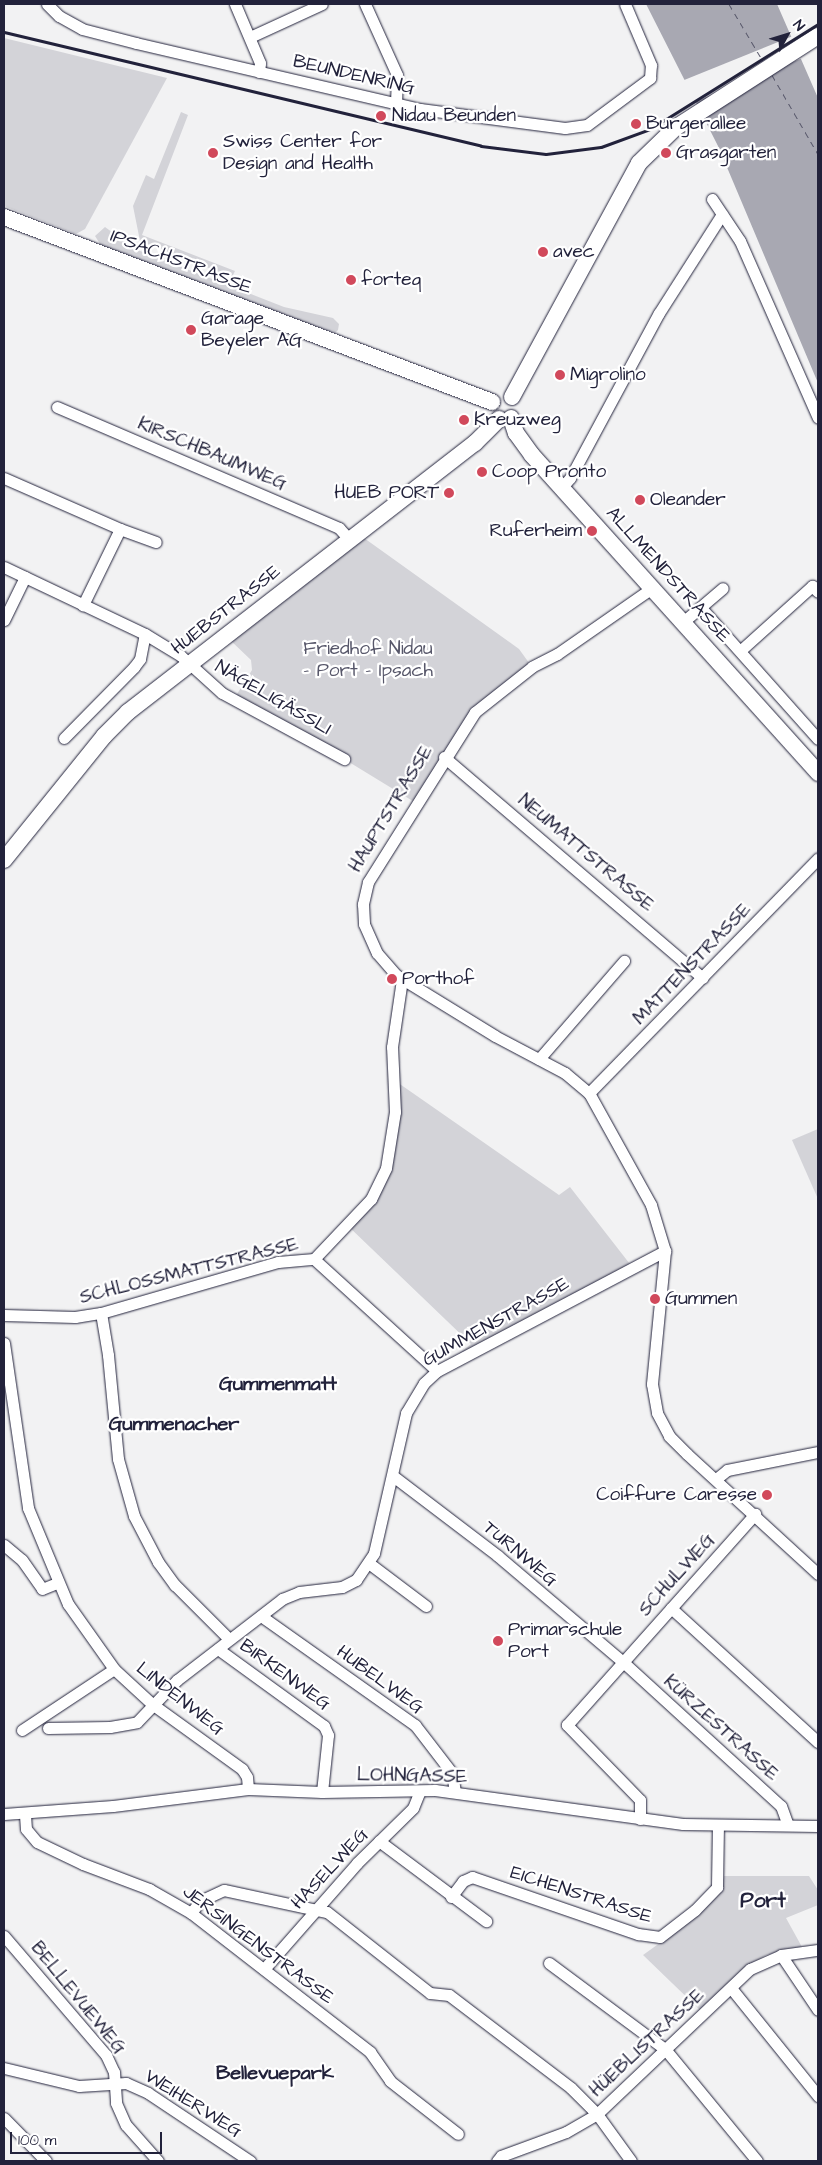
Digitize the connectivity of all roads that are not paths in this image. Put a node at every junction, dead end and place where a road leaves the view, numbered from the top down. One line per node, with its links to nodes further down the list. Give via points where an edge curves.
1 (47, 4): 8 (street, BEUNDENRING, via 59,16 82,29)
2 (235, 4): 6 (street)
3 (322, 4): 6 (street)
4 (365, 4): 9 (street, via 397,75)
5 (625, 4): 9 (street, BEUNDENRING, via 652,65 650,78 596,120 581,127 555,128)
6 (250, 37): 8 (street)
7 (816, 37): 13 (main road, via 682,123 649,153 628,179)
8 (259, 72): 9 (street, BEUNDENRING)
9 (396, 104)
10 (712, 199): 11 (street)
11 (722, 214): 16 (street, via 754,272); 19 (street, via 659,313 570,478)
12 (4, 217): 14 (main road, IPSACHSTRASSE)
13 (512, 397): 14 (main road, via 500,395); 17 (main road, ALLMENDSTRASSE, via 517,406)
14 (492, 402): 17 (main road, via 493,414)
15 (57, 407): 21 (street, KIRSCHBAUMWEG, via 339,528)
16 (818, 418)
17 (505, 419): 19 (main road, ALLMENDSTRASSE); 21 (main road, HUEBSTRASSE)
18 (4, 478): 20 (street)
19 (561, 488): 25 (main road, ALLMENDSTRASSE)
20 (120, 530): 22 (street); 28 (street)
21 (349, 539): 34 (main road, HUEBSTRASSE)
22 (156, 542)
23 (4, 567): 24 (street, NÄGELIGÄSSLI)
24 (25, 577): 28 (street, NÄGELIGÄSSLI); 30 (street)
25 (652, 588): 31 (main road, ALLMENDSTRASSE); 37 (street, HAUPTSTRASSE, via 490,697 471,716)
26 (723, 588): 29 (street)
27 (818, 592): 33 (street, via 812,586)
28 (83, 605): 32 (street, NÄGELIGÄSSLI)
29 (702, 609): 31 (street); 33 (street)
30 (4, 620)
31 (683, 622): 39 (main road, ALLMENDSTRASSE)
32 (145, 634): 34 (street, NÄGELIGÄSSLI); 35 (street, via 140,659 134,667)
33 (741, 650): 36 (street)
34 (189, 662): 38 (street, NÄGELIGÄSSLI, via 222,693); 41 (main road, HUEBSTRASSE, via 104,736)
35 (64, 738)
36 (818, 739)
37 (444, 757): 43 (street, NEUMATTSTRASSE); 44 (street, HAUPTSTRASSE, via 376,868 362,904 370,942 385,965)
38 (344, 759)
39 (818, 773)
40 (818, 858): 43 (street, MATTENSTRASSE)
41 (4, 860)
42 (624, 961): 45 (street)
43 (704, 978): 46 (street, MATTENSTRASSE)
44 (402, 979): 45 (street, HAUPTSTRASSE); 48 (street, SCHLOSSMATTSTRASSE, via 392,1047 395,1112 386,1168 371,1199)
45 (540, 1060): 46 (street, HAUPTSTRASSE, via 566,1074)
46 (589, 1093): 47 (street, HAUPTSTRASSE, via 651,1205)
47 (665, 1251): 52 (street, GUMMENSTRASSE); 55 (street, HAUPTSTRASSE, via 652,1384 657,1413 669,1436)
48 (314, 1259): 49 (street, SCHLOSSMATTSTRASSE, via 278,1262); 52 (street)
49 (100, 1313): 50 (street, SCHLOSSMATTSTRASSE, via 75,1317); 64 (street, via 108,1355 118,1458 134,1516 153,1554 175,1586)
50 (4, 1315)
51 (4, 1343): 60 (street, LINDENWEG, via 28,1508)
52 (437, 1371): 54 (street, GUMMENSTRASSE, via 416,1393 406,1413)
53 (818, 1452): 55 (street, via 727,1470)
54 (393, 1476): 58 (street, GUMMENSTRASSE); 66 (street, TURNWEG, via 495,1554)
55 (716, 1479): 56 (street, HAUPTSTRASSE)
56 (755, 1514): 59 (street, HAUPTSTRASSE); 62 (street, SCHULWEG)
57 (4, 1545): 60 (street, via 22,1560 42,1588)
58 (370, 1564): 61 (street); 63 (street, via 350,1584 288,1596)
59 (818, 1574)
60 (57, 1583): 67 (street, LINDENWEG, via 87,1635)
61 (426, 1606)
62 (671, 1608): 66 (street, SCHULWEG); 71 (street)
63 (261, 1616): 64 (street); 75 (street, HUBELWEG, via 415,1725 452,1773)
64 (229, 1639): 65 (street)
65 (218, 1648): 68 (street); 74 (street, BIRKENWEG, via 324,1726 328,1735)
66 (622, 1661): 78 (street, SCHULWEG, via 568,1725 640,1800); 80 (street, KÜRZESTRASSE, via 780,1806)
67 (114, 1669): 68 (street, LINDENWEG); 70 (street)
68 (152, 1704): 69 (street, via 137,1722 110,1727); 72 (street, LINDENWEG, via 242,1769)
69 (48, 1728)
70 (22, 1730)
71 (818, 1742)
72 (248, 1789): 74 (street, LOHNGASSE); 77 (street, LOHNGASSE)
73 (420, 1791): 74 (street, LOHNGASSE); 75 (street, LOHNGASSE); 82 (street, HASELWEG, via 413,1808)
74 (322, 1792)
75 (455, 1792): 78 (street, LOHNGASSE)
76 (4, 1814): 77 (street, LOHNGASSE)
77 (25, 1815): 85 (street, JERSINGENSTRASSE, via 26,1829 37,1842 149,1889)
78 (640, 1819): 79 (street, LOHNGASSE)
79 (718, 1824): 80 (street, LOHNGASSE); 83 (street, EICHENSTRASSE, via 717,1887 695,1910 660,1937 638,1934 472,1878 463,1880)
80 (788, 1825): 81 (street, LOHNGASSE)
81 (818, 1826)
82 (379, 1841): 83 (street); 84 (street, HASELWEG)
83 (451, 1897): 86 (street)
84 (315, 1910): 85 (street, via 224,1890 200,1900); 92 (street, HASELWEG); 99 (street, via 327,1912 430,1993 449,1995 571,2088)
85 (191, 1913): 92 (street, JERSINGENSTRASSE)
86 (486, 1922)
87 (4, 1936): 88 (street, BELLEVUEWEG)
88 (8, 1948): 97 (street, BELLEVUEWEG, via 106,2055)
89 (818, 1950): 90 (street, HÜEBLISTRASSE)
90 (781, 1955): 93 (street, HÜEBLISTRASSE, via 750,1969); 94 (street)
91 (550, 1962): 95 (street)
92 (264, 1970): 101 (street, JERSINGENSTRASSE, via 370,2052 390,2081)
93 (731, 1988): 95 (street, HÜEBLISTRASSE); 98 (street)
94 (818, 2010)
95 (665, 2049): 99 (street, HÜEBLISTRASSE); 107 (street)
96 (4, 2068): 97 (street, BELLEVUEWEG, via 79,2086)
97 (115, 2081): 103 (street, via 116,2103 126,2125); 104 (street, WEIHERWEG, via 148,2093)
98 (818, 2096)
99 (597, 2114): 105 (street, HÜEBLISTRASSE, via 566,2132 501,2156); 106 (street)
100 (4, 2118): 102 (street)
101 (458, 2134)
102 (46, 2161)
103 (158, 2161)
104 (250, 2161)
105 (497, 2161)
106 (631, 2161)
107 (757, 2161)

